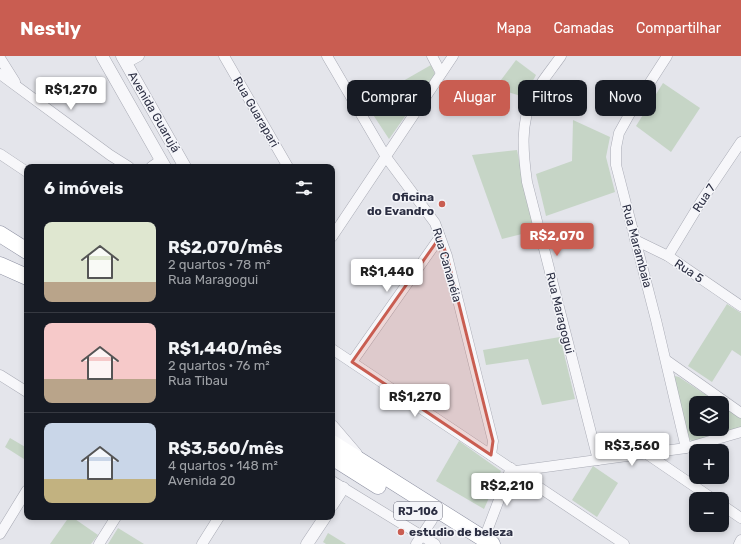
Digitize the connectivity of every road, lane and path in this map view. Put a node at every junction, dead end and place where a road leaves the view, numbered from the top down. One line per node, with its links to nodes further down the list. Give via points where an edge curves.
1 (102, 56): 15 (street, Avenida Guarujá)
2 (138, 56): 10 (street)
3 (224, 56): 22 (street, Rua Guarapari)
4 (327, 56): 18 (street, Rua Cananéia)
5 (432, 56): 11 (street)
6 (453, 56): 11 (street)
7 (561, 56): 50 (street, Rua Maragogui, via 533,96 525,124 523,153 527,182)
8 (668, 56): 28 (street, Rua Marambaia, via 629,115 616,148 616,165)
9 (0, 58): 13 (street)
10 (124, 60): 14 (street, Avenida Guarujá)
11 (441, 73): 18 (street)
12 (0, 74): 13 (street)
13 (17, 86): 19 (street)
14 (166, 134): 15 (street); 21 (street, Avenida Guarujá)
15 (150, 142): 20 (street, Avenida Guarujá)
16 (741, 142): 31 (street, Rua 7)
17 (0, 154): 23 (street)
18 (386, 157): 24 (street); 26 (street, Rua Cananéia, via 435,223)
19 (124, 164)
20 (159, 164)
21 (183, 164)
22 (286, 164)
23 (24, 170)
24 (335, 233)
25 (0, 234): 29 (highway)
26 (440, 237): 39 (street); 48 (street, Rua Cananéia, via 493,441)
27 (0, 240): 30 (highway)
28 (635, 240): 31 (street, Rua 5); 38 (street, Rua Marambaia)
29 (24, 249)
30 (24, 250)
31 (668, 256): 36 (street, Rua 5)
32 (0, 265): 34 (highway)
33 (0, 273): 35 (highway)
34 (24, 277)
35 (24, 284)
36 (740, 304)
37 (335, 351): 39 (street)
38 (666, 360): 42 (street); 46 (street, Rua Marambaia)
39 (352, 362): 48 (street)
40 (0, 375): 41 (street)
41 (24, 390)
42 (741, 413)
43 (335, 429): 51 (street)
44 (741, 432): 46 (street)
45 (335, 445): 51 (highway, RJ-106)
46 (686, 448): 47 (street)
47 (647, 454): 50 (street); 55 (street)
48 (491, 455): 52 (street)
49 (335, 459): 63 (highway, RJ-106)
50 (598, 460): 52 (street)
51 (366, 465): 67 (highway, RJ-106)
52 (513, 470): 67 (street); 72 (street)
53 (335, 483): 54 (street)
54 (343, 488): 57 (street); 65 (street)
55 (703, 492)
56 (24, 495): 64 (street)
57 (335, 500)
58 (729, 510): 59 (street)
59 (741, 518)
60 (114, 520): 68 (street)
61 (217, 520): 69 (street)
62 (323, 520): 70 (street)
63 (432, 520): 65 (street); 67 (highway, RJ-106)
64 (0, 534)
65 (418, 540): 71 (street)
66 (741, 540): 73 (street)
67 (482, 542)
68 (99, 544)
69 (202, 544)
70 (308, 544)
71 (435, 544)
72 (624, 544)
73 (739, 544)

